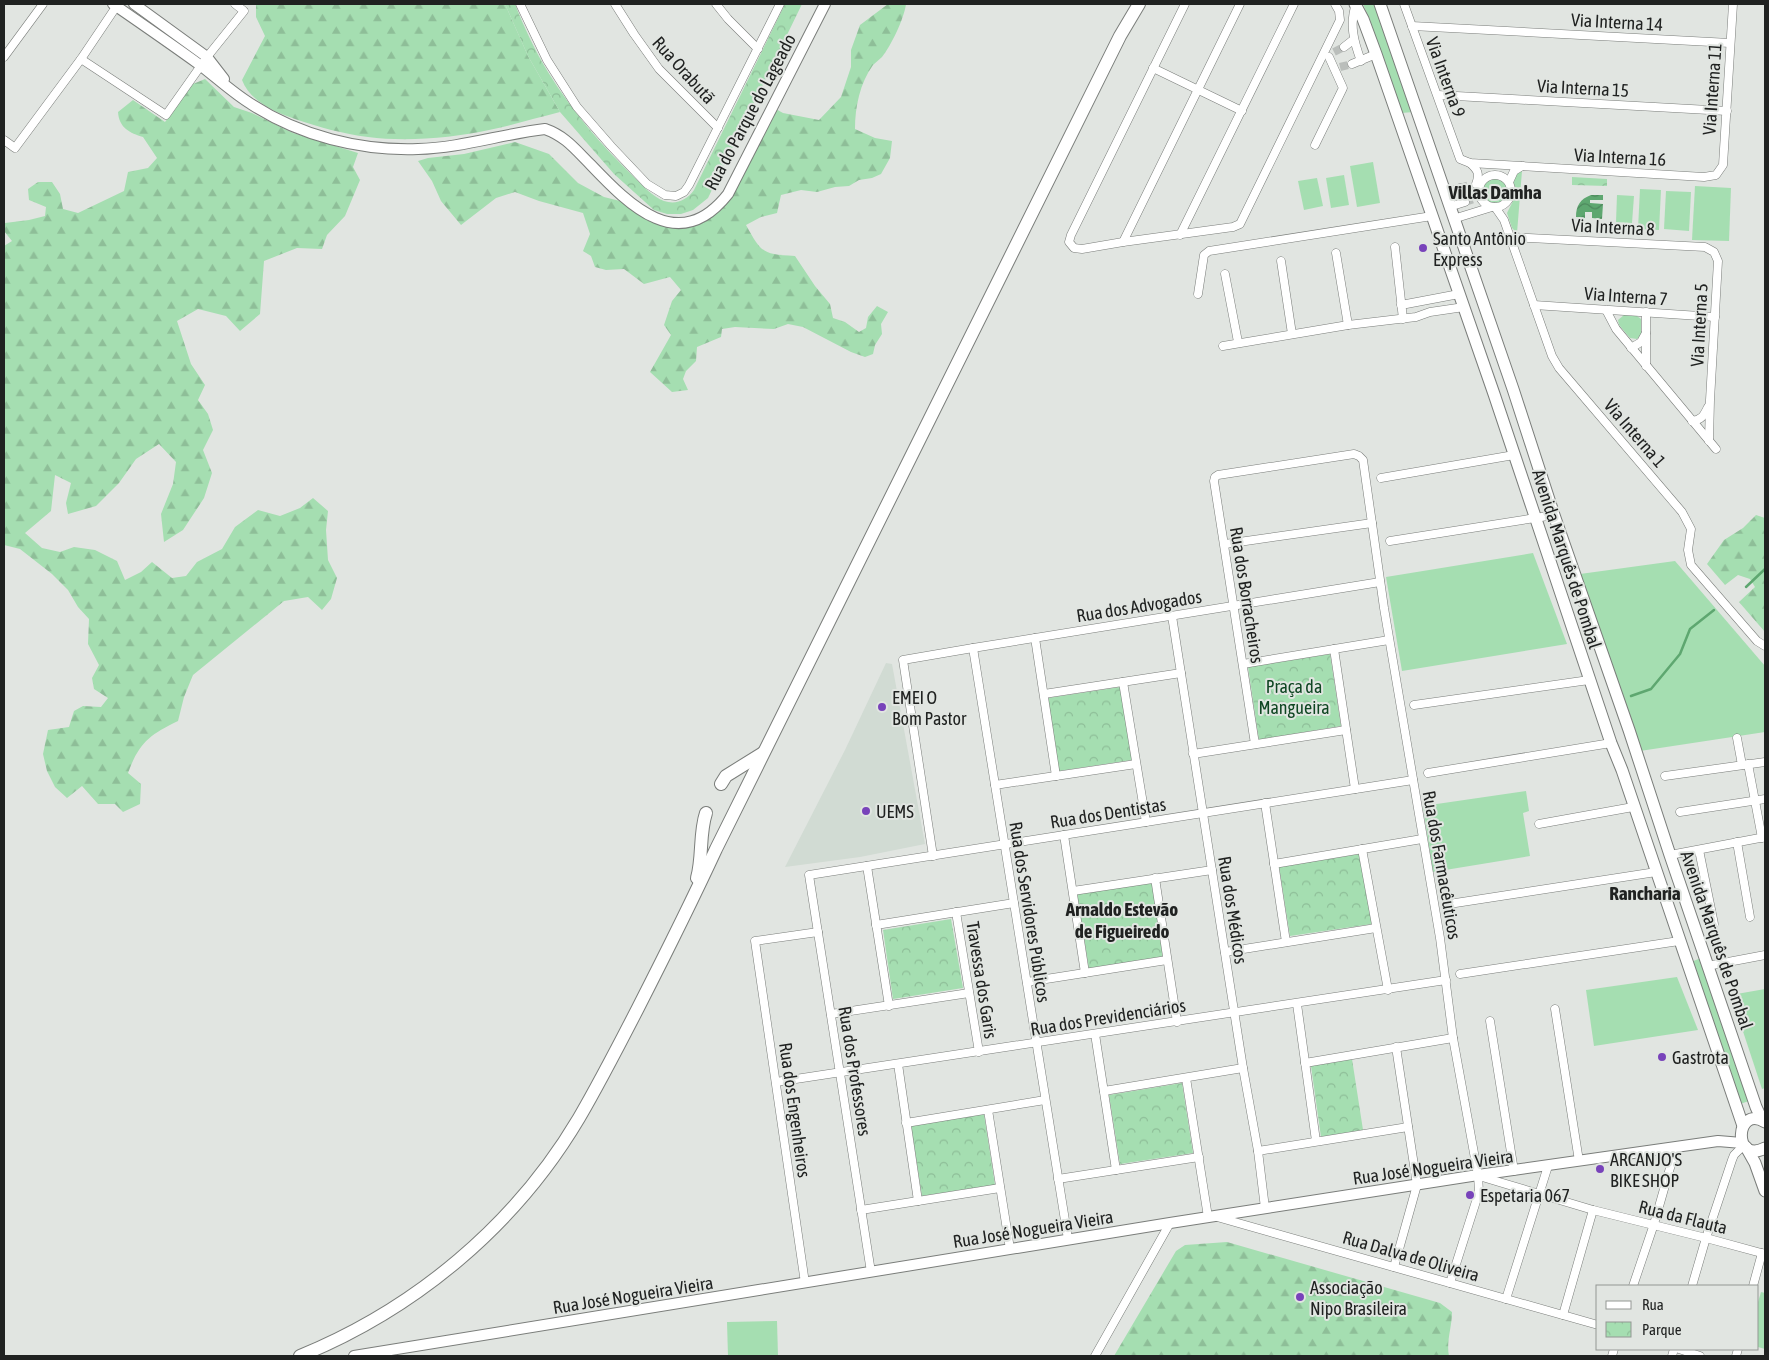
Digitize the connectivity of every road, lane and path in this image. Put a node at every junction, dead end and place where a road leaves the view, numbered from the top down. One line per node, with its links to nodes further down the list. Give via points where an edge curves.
1 (43, 4): 29 (street)
2 (115, 4): 30 (street); 34 (street)
3 (134, 4): 28 (street)
4 (235, 4): 28 (street, via 244,11)
5 (520, 4): 44 (street, via 547,60 577,107 647,184 665,195 676,196 684,192)
6 (615, 4): 44 (street, Rua Orabutã, via 659,69)
7 (716, 4): 25 (street)
8 (780, 4): 25 (street)
9 (825, 4): 38 (street, Rua do Parque do Lageado, via 728,194 718,207 701,219 683,224 663,222 648,215 618,191 571,143 558,133 545,129 440,148 365,147 305,131 266,113)
10 (1132, 4): 21 (highway)
11 (1139, 4): 21 (highway)
12 (1185, 4): 36 (street)
13 (1240, 4): 37 (street)
14 (1294, 4): 40 (street)
15 (1335, 4): 31 (street, via 1340,20)
16 (1356, 4): 22 (street); 27 (main road, Avenida Marquês de Pombal)
17 (1380, 4): 43 (main road, Avenida Marquês de Pombal)
18 (1404, 4): 20 (street, Via Interna 9)
19 (1733, 4): 23 (street, Via Interna 11)
20 (1412, 26): 23 (street, Via Interna 14); 39 (street, Via Interna 9)
21 (1120, 36): 123 (highway)
22 (1353, 40): 24 (street); 32 (street)
23 (1730, 43): 41 (street, Via Interna 11)
24 (1344, 47)
25 (758, 49): 44 (street)
26 (1332, 54): 31 (street); 35 (street); 46 (street, via 1343,88)
27 (1376, 54): 32 (street); 42 (main road, Avenida Marquês de Pombal)
28 (207, 57): 34 (street); 38 (street)
29 (4, 58)
30 (81, 59): 34 (street, via 166,115); 45 (street, via 15,148)
31 (1320, 61): 65 (street, via 1240,224)
32 (1361, 61): 33 (street)
33 (1352, 64)
34 (201, 66): 38 (street)
35 (1340, 67)
36 (1154, 68): 37 (street); 67 (street, via 1069,242 1074,248 1082,249)
37 (1198, 89): 40 (street); 67 (street)
38 (232, 90)
39 (1438, 95): 41 (street, Via Interna 15); 47 (street, Via Interna 9)
40 (1242, 111): 65 (street)
41 (1727, 111): 52 (street, Via Interna 11, via 1722,165)
42 (1398, 117): 43 (main road, via 1410,115); 62 (main road, Avenida Marquês de Pombal)
43 (1420, 119): 57 (main road, Avenida Marquês de Pombal)
44 (718, 128)
45 (4, 140)
46 (1315, 145)
47 (1460, 160): 48 (street, Via Interna 16)
48 (1470, 163): 49 (street, Via Interna 16); 55 (street, via 1477,169)
49 (1487, 163): 50 (street, Via Interna 16); 53 (street)
50 (1505, 165): 51 (street, Via Interna 16); 54 (street)
51 (1522, 166): 52 (street, Via Interna 16, via 1704,177); 54 (street)
52 (1716, 175)
53 (1489, 176): 54 (street); 55 (street)
54 (1507, 180): 59 (street, via 1511,194)
55 (1476, 184): 61 (street, via 1479,190 1477,198)
56 (1460, 188): 57 (street)
57 (1444, 193): 60 (main road, Avenida Marquês de Pombal)
58 (1465, 202): 60 (street)
59 (1507, 202): 61 (street); 64 (street)
60 (1449, 207): 63 (main road, Avenida Marquês de Pombal)
61 (1494, 207): 63 (street); 64 (street)
62 (1432, 216): 73 (street, via 1209,251 1204,255); 74 (main road, Avenida Marquês de Pombal)
63 (1453, 219): 83 (main road, Avenida Marquês de Pombal)
64 (1504, 220): 66 (street, Via Interna 1)
65 (1180, 235): 67 (street)
66 (1510, 237): 69 (street, Via Interna 8, via 1705,248); 76 (street, Via Interna 1)
67 (1123, 242)
68 (1395, 246): 75 (street)
69 (1714, 252): 80 (street, Via Interna 5, via 1718,261)
70 (1336, 253): 82 (street)
71 (1281, 261): 86 (street)
72 (1225, 274): 87 (street)
73 (1198, 294)
74 (1459, 294): 75 (street); 77 (main road, Avenida Marquês de Pombal)
75 (1401, 305): 81 (street)
76 (1534, 306): 78 (street, Via Interna 7); 110 (street, Via Interna 1, via 1559,368 1688,520 1691,565 1757,641)
77 (1464, 307): 81 (street); 84 (main road, Avenida Marquês de Pombal)
78 (1606, 310): 79 (street, Via Interna 7); 89 (street)
79 (1646, 312): 80 (street, Via Interna 7); 85 (street)
80 (1715, 317): 93 (street, Via Interna 5)
81 (1403, 319): 82 (street)
82 (1348, 324): 86 (street)
83 (1491, 327): 84 (main road); 91 (main road, Avenida Marquês de Pombal)
84 (1472, 331): 92 (main road, Avenida Marquês de Pombal)
85 (1646, 331): 89 (street, via 1641,342); 90 (street)
86 (1292, 334): 87 (street)
87 (1238, 342): 88 (street)
88 (1223, 346)
89 (1631, 348): 90 (street)
90 (1646, 366): 94 (street)
91 (1513, 388): 92 (main road); 100 (main road, Avenida Marquês de Pombal)
92 (1494, 394): 98 (main road, Avenida Marquês de Pombal)
93 (1710, 400): 94 (street, Via Interna 5, via 1704,415 1699,420); 95 (street, Via Interna 5)
94 (1692, 420): 95 (street)
95 (1709, 441): 96 (street)
96 (1716, 449)
97 (1354, 454): 102 (street, Rua dos Farmacêuticos, via 1363,460); 104 (street, Rua dos Borracheiros, via 1215,476)
98 (1514, 455): 99 (street); 101 (main road, Avenida Marquês de Pombal)
99 (1381, 478)
100 (1554, 515): 101 (street); 128 (main road, Avenida Marquês de Pombal)
101 (1536, 518): 103 (street); 115 (main road, Avenida Marquês de Pombal)
102 (1372, 522): 104 (street); 105 (street, Rua dos Farmacêuticos)
103 (1390, 542)
104 (1225, 544): 106 (street, Rua dos Borracheiros)
105 (1380, 582): 106 (street, Rua dos Advogados); 109 (street, Rua dos Farmacêuticos)
106 (1234, 606): 107 (street, Rua dos Advogados); 113 (street, Rua dos Borracheiros)
107 (1172, 616): 108 (street, Rua dos Advogados); 114 (street, Rua dos Médicos)
108 (1035, 638): 111 (street, Rua dos Advogados); 117 (street)
109 (1389, 640): 112 (street); 133 (street, Rua dos Farmacêuticos)
110 (1765, 646)
111 (973, 648): 135 (street, Rua dos Servidores Públicos); 154 (street, Rua dos Advogados, via 903,660)
112 (1334, 649): 113 (street); 119 (street)
113 (1243, 664): 122 (street, Rua dos Borracheiros)
114 (1181, 673): 116 (street); 124 (street, Rua dos Médicos)
115 (1589, 680): 118 (street); 121 (main road, Avenida Marquês de Pombal)
116 (1123, 682): 117 (street); 126 (street)
117 (1044, 694): 131 (street)
118 (1414, 705)
119 (1346, 730): 122 (street); 136 (street)
120 (1737, 738): 127 (street)
121 (1611, 743): 129 (main road, Avenida Marquês de Pombal); 130 (street)
122 (1255, 744): 124 (street)
123 (763, 753): 134 (highway, via 726,776); 164 (highway)
124 (1194, 754): 143 (street, Rua dos Médicos)
125 (1765, 762): 127 (street)
126 (1136, 764): 131 (street); 144 (street)
127 (1745, 765): 132 (street); 138 (street)
128 (1641, 768): 129 (main road); 153 (main road, Avenida Marquês de Pombal)
129 (1622, 770): 140 (main road, Avenida Marquês de Pombal)
130 (1428, 773)
131 (1056, 776): 135 (street)
132 (1665, 776)
133 (1412, 780): 136 (street, Rua dos Dentistas); 148 (street, Rua dos Farmacêuticos)
134 (721, 784)
135 (995, 785): 150 (street, Rua dos Servidores Públicos)
136 (1355, 789): 139 (street, Rua dos Dentistas)
137 (1765, 799): 138 (street)
138 (1754, 801): 141 (street); 147 (street)
139 (1265, 803): 143 (street, Rua dos Dentistas); 155 (street)
140 (1633, 808): 145 (street); 158 (main road, Avenida Marquês de Pombal)
141 (1680, 812)
142 (706, 813): 164 (highway, via 700,867)
143 (1203, 813): 144 (street, Rua dos Dentistas); 157 (street, Rua dos Médicos)
144 (1146, 822): 146 (street, Rua dos Dentistas)
145 (1539, 824)
146 (1064, 835): 150 (street, Rua dos Dentistas); 161 (street)
147 (1763, 838): 149 (street)
148 (1422, 839): 151 (street); 181 (street, Rua dos Farmacêuticos)
149 (1737, 842): 152 (street); 166 (street)
150 (1004, 844): 154 (street, Rua dos Dentistas); 162 (street, Rua dos Servidores Públicos)
151 (1362, 849): 155 (street); 169 (street)
152 (1699, 850): 153 (street); 167 (street)
153 (1670, 855): 174 (main road, Avenida Marquês de Pombal)
154 (933, 856): 156 (street, Rua dos Dentistas)
155 (1274, 864): 172 (street)
156 (867, 866): 159 (street, Rua dos Dentistas); 168 (street)
157 (1212, 870): 160 (street); 173 (street, Rua dos Médicos)
158 (1656, 872): 163 (street); 171 (main road, Avenida Marquês de Pombal)
159 (809, 876): 170 (street, Rua dos Professores)
160 (1155, 878): 161 (street); 177 (street)
161 (1073, 891): 179 (street)
162 (1014, 903): 165 (street); 182 (street, Rua dos Servidores Públicos)
163 (1449, 904)
164 (690, 905): 247 (highway, via 600,1082 540,1175 511,1210 428,1285 344,1336)
165 (956, 912): 168 (street); 184 (street, Travessa dos Garis)
166 (1750, 917)
167 (1714, 924)
168 (876, 925): 186 (street)
169 (1376, 928): 172 (street); 183 (street)
170 (818, 932): 189 (street, Rua dos Professores); 202 (street, Rua dos Engenheiros, via 755,942)
171 (1679, 940): 176 (main road, Avenida Marquês de Pombal); 180 (street)
172 (1286, 942): 173 (street)
173 (1225, 952): 188 (street, Rua dos Médicos)
174 (1702, 952): 176 (main road); 178 (main road, Avenida Marquês de Pombal)
175 (1765, 955): 178 (street)
176 (1686, 957): 209 (main road, Avenida Marquês de Pombal)
177 (1167, 960): 179 (street); 191 (street)
178 (1707, 966): 206 (main road, Avenida Marquês de Pombal)
179 (1085, 973): 182 (street)
180 (1460, 974)
181 (1446, 980): 183 (street, Rua dos Previdenciários); 193 (street, Rua dos Farmacêuticos)
182 (1027, 982): 194 (street, Rua dos Servidores Públicos)
183 (1388, 990): 185 (street, Rua dos Previdenciários)
184 (969, 993): 186 (street); 196 (street, Travessa dos Garis)
185 (1297, 1004): 188 (street, Rua dos Previdenciários); 197 (street)
186 (888, 1006): 189 (street)
187 (1554, 1009): 215 (street)
188 (1234, 1013): 191 (street, Rua dos Previdenciários); 199 (street, Rua dos Médicos)
189 (831, 1014): 200 (street, Rua dos Professores)
190 (1490, 1021): 218 (street)
191 (1177, 1022): 192 (street, Rua dos Previdenciários)
192 (1095, 1034): 194 (street, Rua dos Previdenciários); 203 (street)
193 (1454, 1038): 195 (street); 219 (street, Rua dos Farmacêuticos)
194 (1036, 1043): 196 (street, Rua dos Previdenciários); 204 (street, Rua dos Servidores Públicos)
195 (1396, 1047): 197 (street); 208 (street)
196 (979, 1052): 198 (street, Rua dos Previdenciários)
197 (1305, 1062): 210 (street)
198 (898, 1064): 200 (street, Rua dos Previdenciários); 207 (street)
199 (1243, 1068): 201 (street); 213 (street, Rua dos Médicos)
200 (840, 1072): 202 (street, Rua dos Previdenciários); 227 (street, Rua dos Professores)
201 (1186, 1078): 203 (street); 214 (street)
202 (776, 1082): 238 (street, Rua dos Engenheiros)
203 (1104, 1091): 217 (street)
204 (1045, 1100): 205 (street); 220 (street, Rua dos Servidores Públicos)
205 (988, 1110): 207 (street); 222 (street)
206 (1764, 1121): 209 (main road, via 1748,1121)
207 (906, 1123): 225 (street)
208 (1408, 1127): 210 (street); 221 (street)
209 (1743, 1139): 211 (street, Rua José Nogueira Vieira); 212 (main road, via 1752,1151); 223 (main road, Avenida Marquês de Pombal); 232 (street, via 1732,1160)
210 (1316, 1141): 213 (street)
211 (1676, 1147): 215 (street, Rua José Nogueira Vieira); 231 (street)
212 (1765, 1148)
213 (1258, 1151): 226 (street, Rua dos Médicos)
214 (1199, 1157): 217 (street); 229 (street)
215 (1579, 1161): 216 (street, Rua José Nogueira Vieira)
216 (1548, 1166): 218 (street, Rua José Nogueira Vieira); 224 (street)
217 (1116, 1170): 220 (street)
218 (1514, 1171): 219 (street, Rua José Nogueira Vieira)
219 (1478, 1176): 221 (street, Rua José Nogueira Vieira); 224 (street, Rua da Flauta); 239 (street, Rua dos Farmacêuticos, via 1479,1192)
220 (1058, 1179): 233 (street, Rua dos Servidores Públicos)
221 (1418, 1185): 226 (street, Rua José Nogueira Vieira); 236 (street)
222 (1000, 1188): 225 (street); 234 (street)
223 (1765, 1192)
224 (1540, 1193): 228 (street, Rua da Flauta); 243 (street)
225 (918, 1201): 227 (street)
226 (1266, 1208): 229 (street, Rua José Nogueira Vieira)
227 (862, 1210): 237 (street, Rua dos Professores)
228 (1593, 1210): 231 (street, Rua da Flauta); 244 (street)
229 (1212, 1217): 230 (street, Rua José Nogueira Vieira); 236 (street, Rua Dalva de Oliveira)
230 (1170, 1223): 233 (street, Rua José Nogueira Vieira); 249 (street)
231 (1654, 1224): 232 (street, Rua da Flauta); 240 (street)
232 (1706, 1238): 235 (street, Rua da Flauta); 241 (street)
233 (1068, 1239): 234 (street, Rua José Nogueira Vieira)
234 (1010, 1249): 237 (street, Rua José Nogueira Vieira)
235 (1763, 1254): 242 (street)
236 (1394, 1267): 239 (street, Rua Dalva de Oliveira)
237 (871, 1272): 238 (street, Rua José Nogueira Vieira)
238 (806, 1283): 248 (street, Rua José Nogueira Vieira)
239 (1450, 1283): 243 (street, Rua Dalva de Oliveira)
240 (1633, 1285)
241 (1692, 1285)
242 (1754, 1285)
243 (1506, 1299): 244 (street, Rua Dalva de Oliveira)
244 (1563, 1315): 245 (street, Rua Dalva de Oliveira)
245 (1596, 1324)
246 (1682, 1350): 250 (street)
247 (300, 1356)
248 (354, 1356)
249 (1094, 1356)
250 (1700, 1356)

